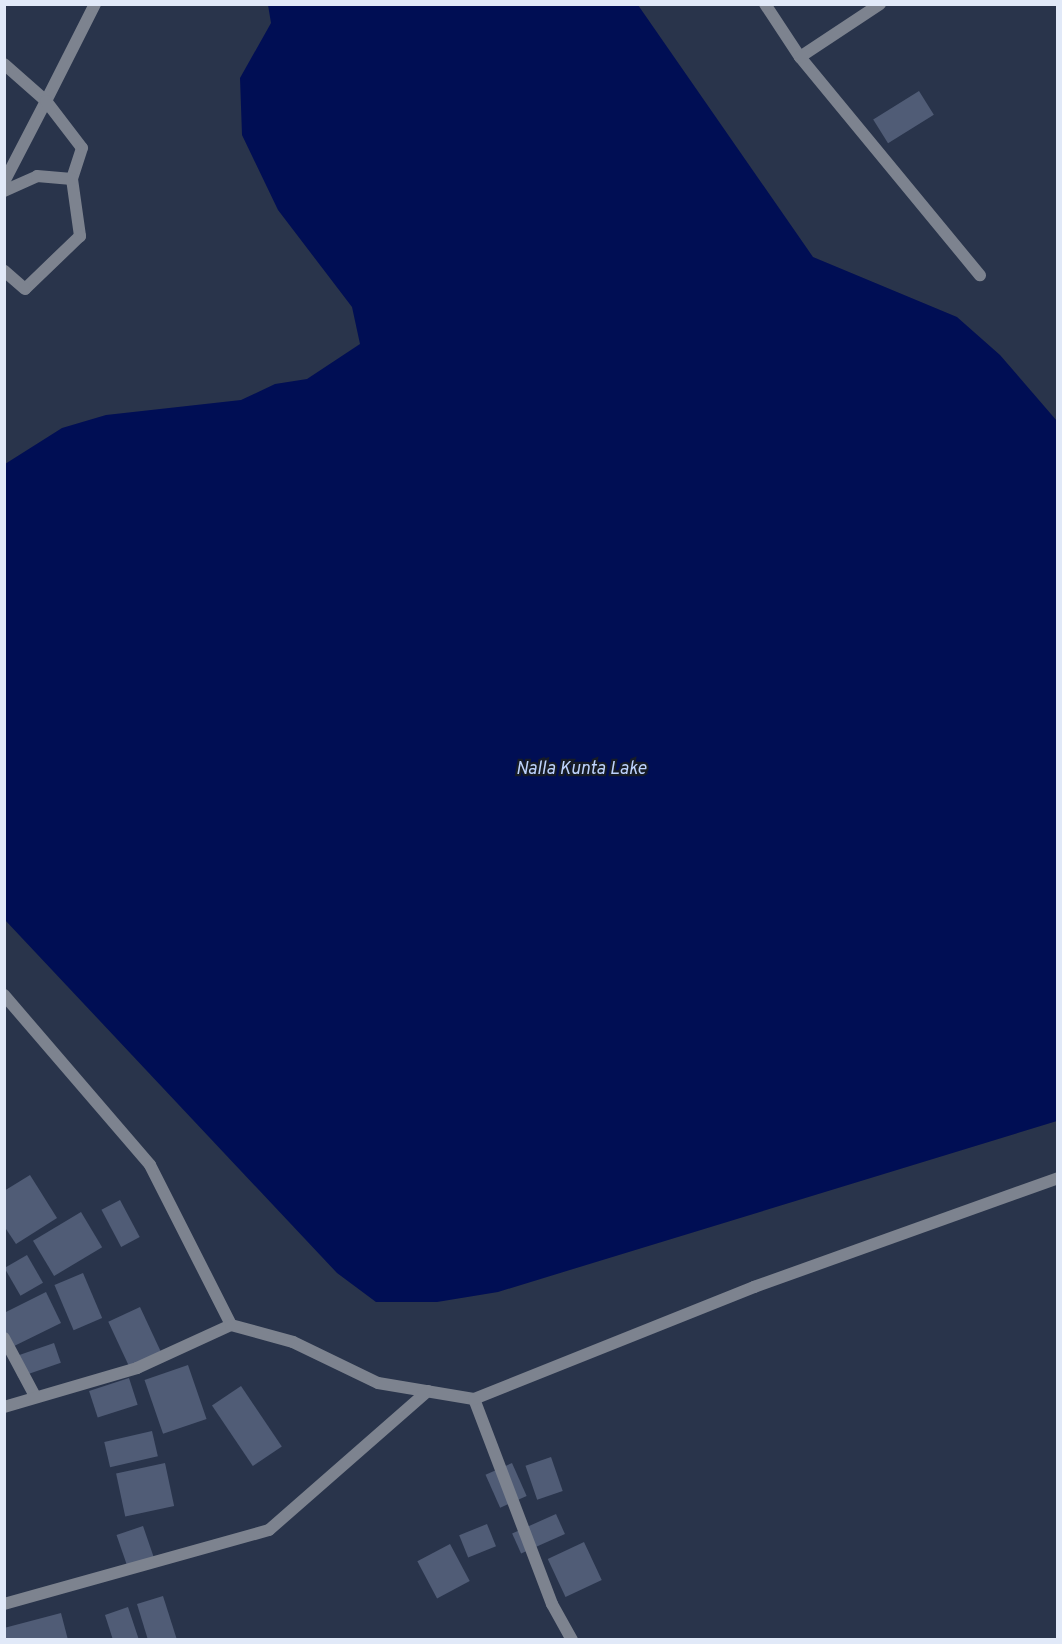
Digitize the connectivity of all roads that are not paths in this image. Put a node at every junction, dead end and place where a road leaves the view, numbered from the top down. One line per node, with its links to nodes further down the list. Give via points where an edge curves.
1 (95, 4): 4 (street)
2 (765, 4): 5 (street)
3 (880, 4): 5 (street)
4 (85, 10): 7 (street)
5 (800, 57): 12 (street)
6 (4, 64): 7 (street)
7 (46, 101): 8 (street, via 82,148); 9 (street)
8 (72, 180): 10 (street, via 37,176); 11 (street, via 80,236 25,289)
9 (4, 182)
10 (4, 191)
11 (4, 271)
12 (980, 275)
13 (4, 995): 15 (street, via 150,1165)
14 (1058, 1178): 19 (street, via 765,1283)
15 (231, 1325): 17 (street, via 293,1342 378,1383); 18 (street, via 137,1368)
16 (4, 1338): 18 (street)
17 (428, 1391): 19 (street); 21 (street, via 269,1530)
18 (35, 1396): 20 (street)
19 (474, 1398): 22 (street, via 552,1604)
20 (4, 1407)
21 (4, 1604)
22 (572, 1640)

